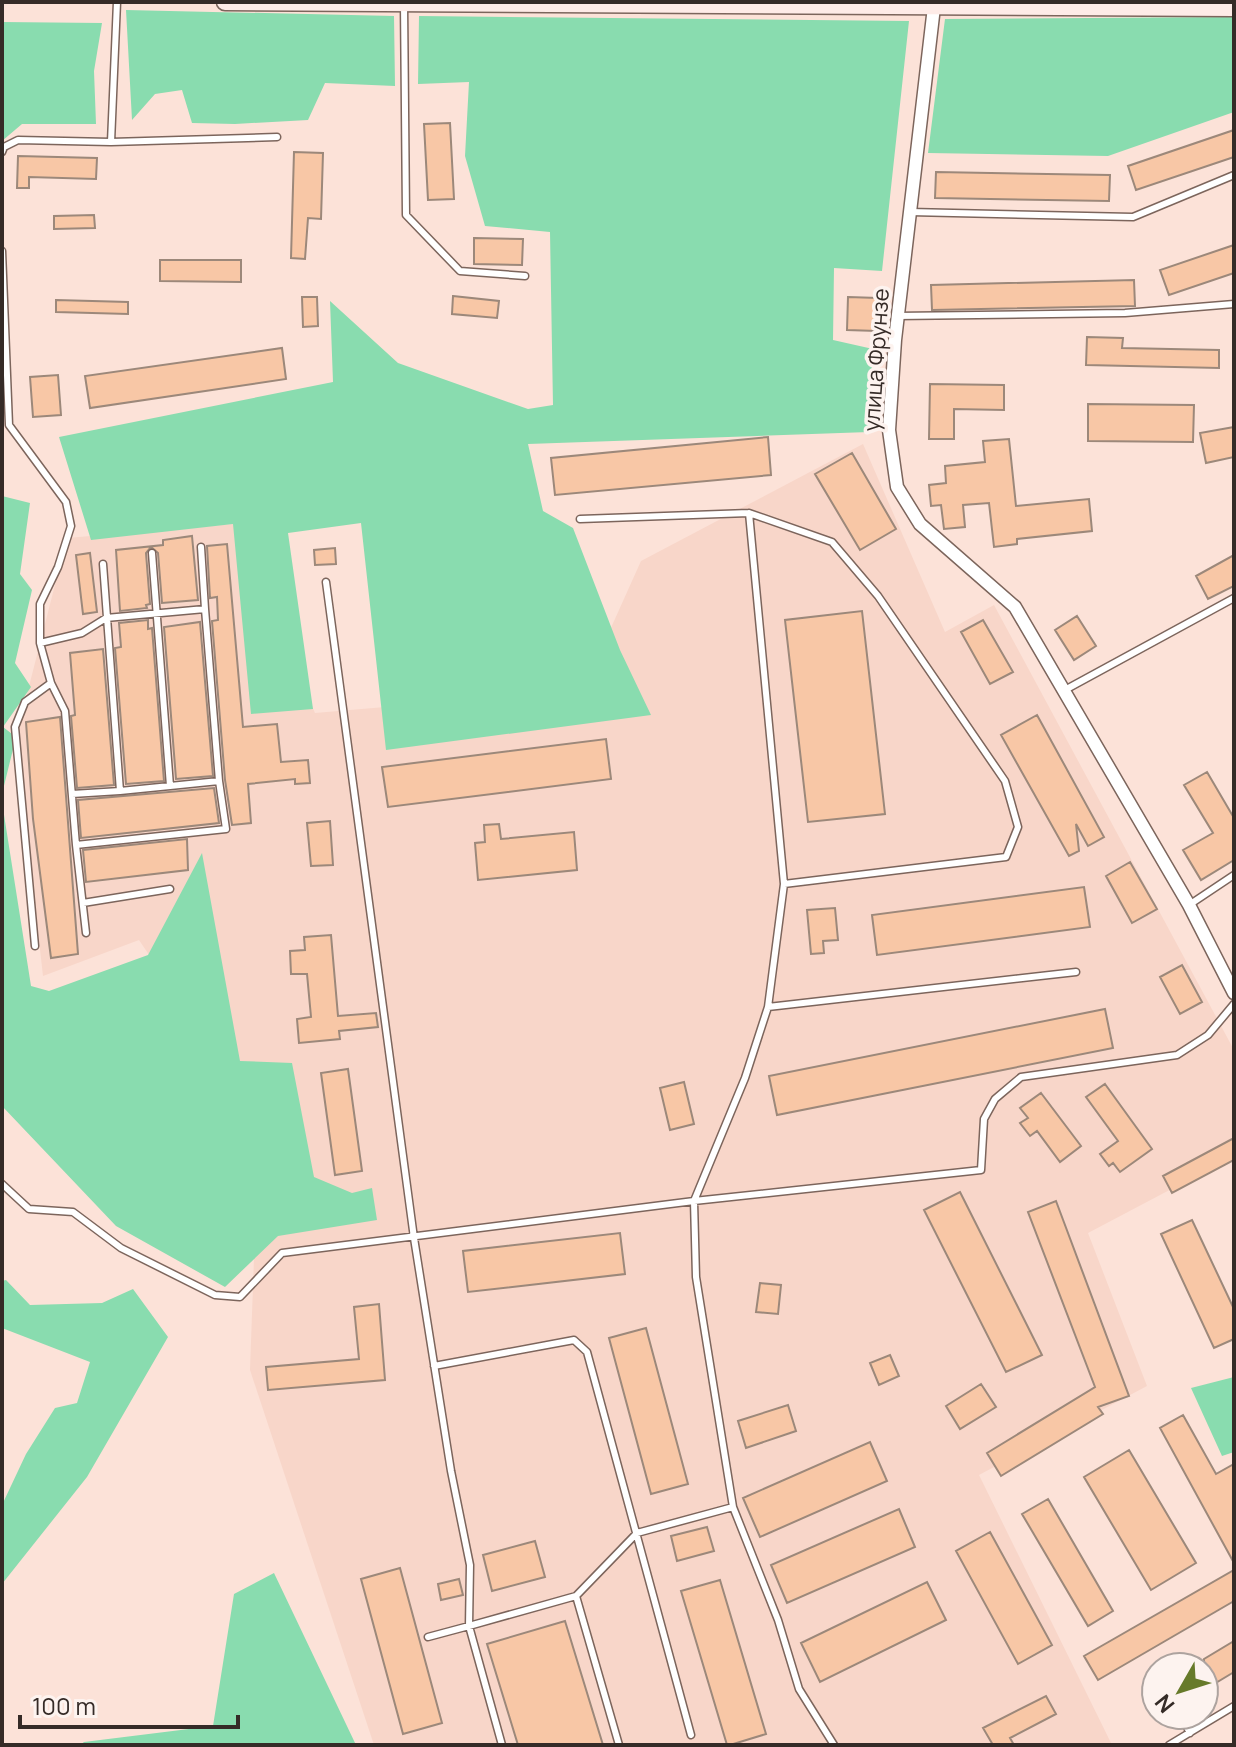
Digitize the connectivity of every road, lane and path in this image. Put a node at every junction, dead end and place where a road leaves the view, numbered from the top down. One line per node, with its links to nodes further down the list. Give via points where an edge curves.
1 (117, 2): 9 (lane)
2 (225, 2): 4 (main road)
3 (533, 3): 4 (main road); 6 (main road)
4 (404, 4): 14 (lane, via 406,215 460,271)
5 (980, 5): 6 (main road); 7 (main road)
6 (934, 7): 12 (street, улица Фрунзе)
7 (1234, 8)
8 (277, 137): 9 (lane)
9 (111, 142): 10 (lane, via 18,140)
10 (2, 152)
11 (1234, 175): 12 (lane, via 1133,217)
12 (909, 212): 16 (street, улица Фрунзе)
13 (2, 251): 27 (lane, via 9,425 66,502 71,526 40,604)
14 (525, 276)
15 (1234, 304): 16 (lane, via 1125,313)
16 (896, 316): 29 (street, улица Фрунзе, via 889,430 897,487 920,524 1015,607)
17 (749, 513): 18 (lane); 36 (lane); 36 (lane, via 832,542 878,596 1005,781 1018,827 1006,857)
18 (580, 519)
19 (201, 547): 24 (lane)
20 (152, 553): 25 (lane)
21 (103, 564): 26 (lane)
22 (326, 582): 48 (lane)
23 (1234, 598): 29 (lane)
24 (205, 609): 25 (lane); 30 (lane)
25 (155, 614): 26 (lane); 31 (lane)
26 (106, 618): 27 (lane, via 82,633); 32 (lane)
27 (40, 643): 28 (lane)
28 (51, 683): 33 (lane, via 65,711); 41 (lane, via 25,702 15,727)
29 (1063, 691): 39 (street, улица Фрунзе)
30 (219, 781): 31 (lane); 34 (lane, via 226,829)
31 (170, 786): 32 (lane)
32 (120, 791): 33 (lane)
33 (72, 794): 34 (lane)
34 (76, 845): 38 (lane)
35 (1234, 875): 39 (lane)
36 (784, 884): 45 (lane)
37 (170, 889): 38 (lane)
38 (83, 903): 40 (lane)
39 (1189, 905): 43 (street, улица Фрунзе)
40 (86, 933)
41 (35, 946)
42 (1076, 972): 45 (lane)
43 (1234, 993)
44 (1234, 1004): 47 (lane, via 1208,1035 1177,1055 1021,1077 995,1099 984,1119 981,1170)
45 (768, 1007): 47 (lane)
46 (2, 1184): 48 (lane, via 29,1209 73,1212 121,1248 215,1295 240,1297 282,1253)
47 (694, 1201): 48 (lane); 50 (lane, via 696,1277)
48 (414, 1238): 49 (lane)
49 (434, 1366): 51 (lane, via 574,1340 587,1352); 53 (lane, via 470,1565)
50 (733, 1507): 51 (lane); 60 (lane, via 799,1689)
51 (637, 1533): 52 (lane); 57 (lane)
52 (576, 1596): 53 (lane); 59 (lane)
53 (469, 1626): 54 (lane); 58 (lane)
54 (428, 1637)
55 (1234, 1706): 56 (lane)
56 (1190, 1733): 61 (lane)
57 (691, 1735)
58 (502, 1745)
59 (619, 1745)
60 (834, 1745)
61 (1169, 1745)

